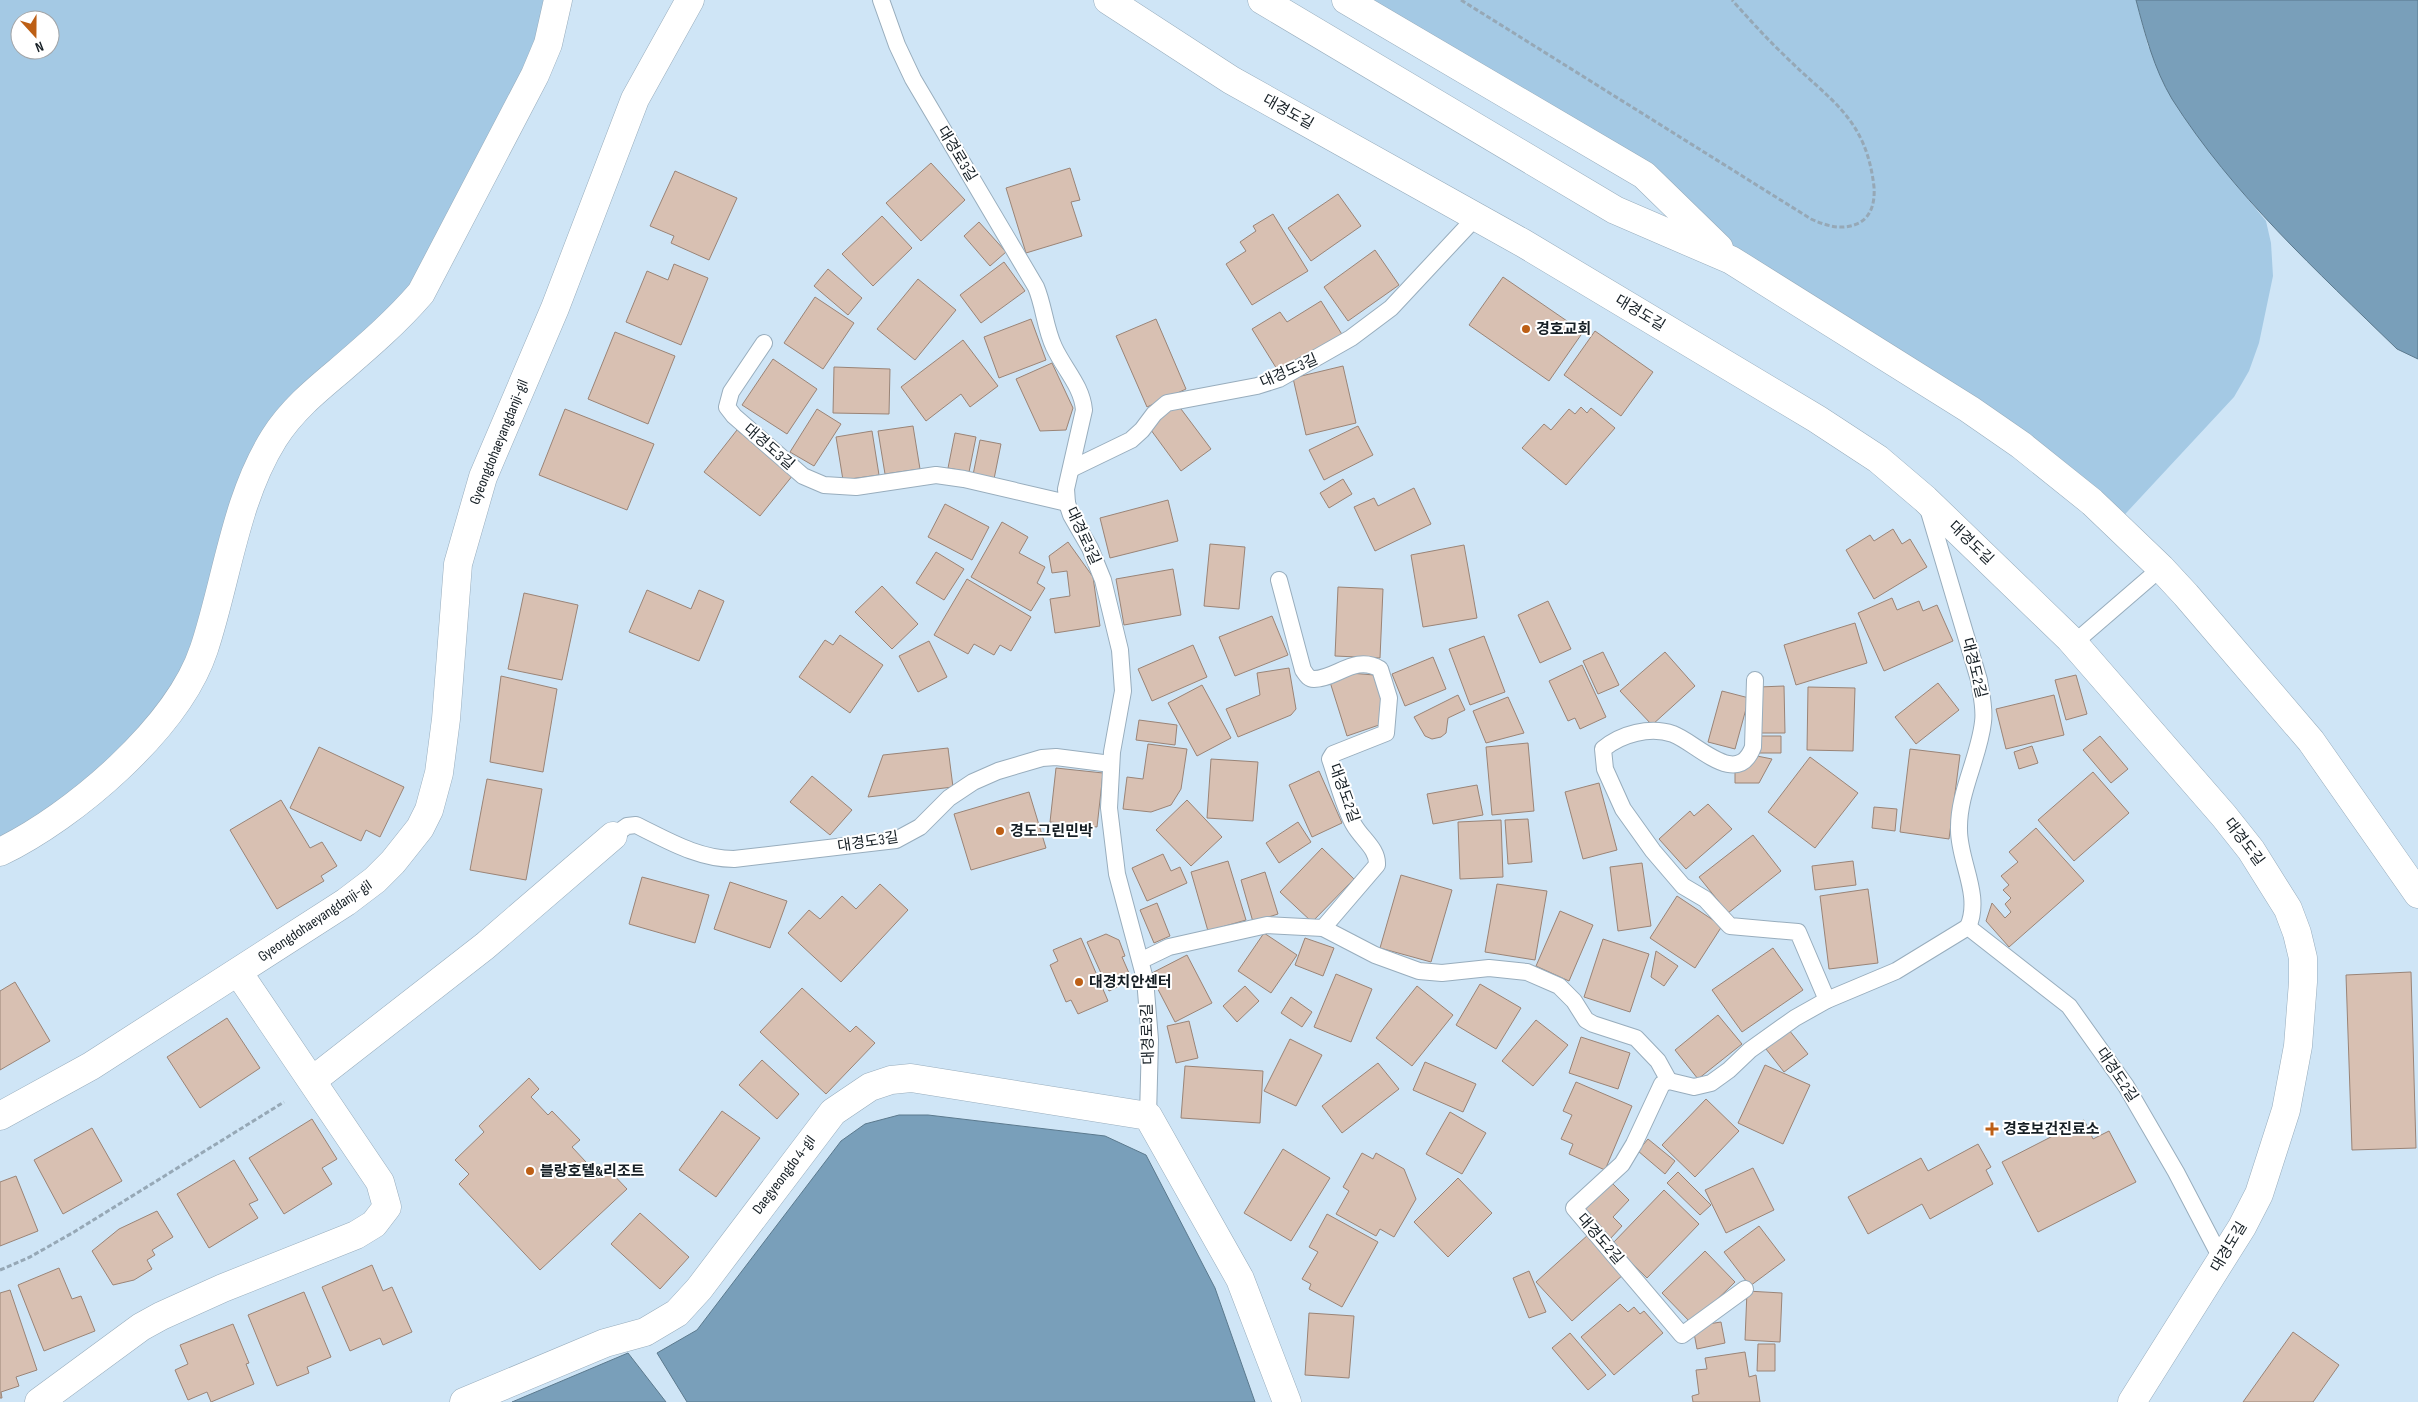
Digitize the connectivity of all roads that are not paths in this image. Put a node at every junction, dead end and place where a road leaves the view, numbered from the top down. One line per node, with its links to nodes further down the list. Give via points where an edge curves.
1 (558, 0): 19 (street, via 548,44 535,75 421,294 403,314 304,401 274,437 247,497 204,650 178,700 136,750 74,806 32,836)
2 (690, 0): 24 (street, Gyeongdohaeyangdanji-gil, via 636,98 554,308 483,477 458,564 446,719 430,810 409,844 362,891)
3 (881, 0): 10 (lane, 대경로3길, via 913,79 1036,286 1053,345 1080,390 1084,410)
4 (1108, 0): 7 (street, 대경도길, via 1231,80)
5 (1262, 0): 8 (street, via 1616,210)
6 (1346, 0): 8 (street, via 1644,175)
7 (1476, 217): 10 (lane, 대경도3길, via 1391,308 1323,356 1280,379 1257,386 1167,403 1131,440); 11 (street, 대경도길, via 1817,419 1878,459)
8 (1731, 260): 13 (street, via 2021,444 2092,502)
9 (764, 343): 12 (lane, 대경도3길, via 730,392 727,407 813,482 856,487 936,475)
10 (1071, 469): 12 (lane, 대경로3길, via 1066,489)
11 (1925, 499): 15 (street, 대경도길); 21 (lane, 대경도2길, via 1979,680 1983,707 1982,731 1959,819 1973,908)
12 (1067, 503): 17 (lane, 대경로3길, via 1103,580 1120,650 1123,691)
13 (2161, 568): 15 (lane); 20 (street, via 2311,741)
14 (1279, 580): 22 (lane, 대경도2길, via 1303,670 1308,678 1315,679 1351,666 1375,666 1380,669 1388,692 1386,733 1333,754 1330,759 1354,825 1376,853 1377,865)
15 (2074, 644): 30 (street, 대경도길, via 2241,836 2276,887 2297,933 2304,982 2298,1046 2286,1110 2260,1194)
16 (1755, 680): 25 (lane, via 1754,747 1743,762 1731,765 1719,761 1661,731 1628,735 1612,742 1603,749 1604,763 1622,809 1683,886 1705,900 1730,926 1798,932)
17 (1111, 764): 18 (lane, 대경도3길, via 1056,757 998,771 973,782 932,813 920,827 896,840 716,859 636,825 627,826); 23 (lane, 대경로3길, via 1109,808 1117,874)
18 (613, 836): 26 (street, via 485,946)
19 (0, 852)
20 (2418, 894)
21 (1968, 927): 25 (lane, via 1896,971); 30 (lane, 대경도2길, via 2069,1006 2126,1086)
22 (1323, 928): 23 (lane, via 1267,925 1170,947); 27 (lane, via 1375,955 1419,971 1513,970 1551,981 1567,993 1586,1020 1636,1038 1658,1060)
23 (1142, 960): 29 (lane, 대경로3길, via 1150,1040)
24 (238, 972): 26 (street); 28 (street, Gyeongdohaeyangdanji-gil, via 60,1085)
25 (1827, 1000): 27 (lane, via 1774,1032 1711,1083 1694,1087)
26 (313, 1080): 32 (street, via 380,1182 387,1207 383,1215 356,1235 160,1316)
27 (1669, 1081): 31 (lane, 대경도2길, via 1662,1084 1622,1164 1574,1208 1682,1335)
28 (0, 1116)
29 (1148, 1116): 33 (street, Daegyeongdo 4-gil, via 911,1078 870,1087 847,1101 822,1125 677,1313 645,1332 605,1344); 34 (street, via 1240,1279)
30 (2222, 1260): 35 (street, 대경도길)
31 (1745, 1289)
32 (38, 1402)
33 (464, 1402)
34 (1286, 1402)
35 (2132, 1402)

